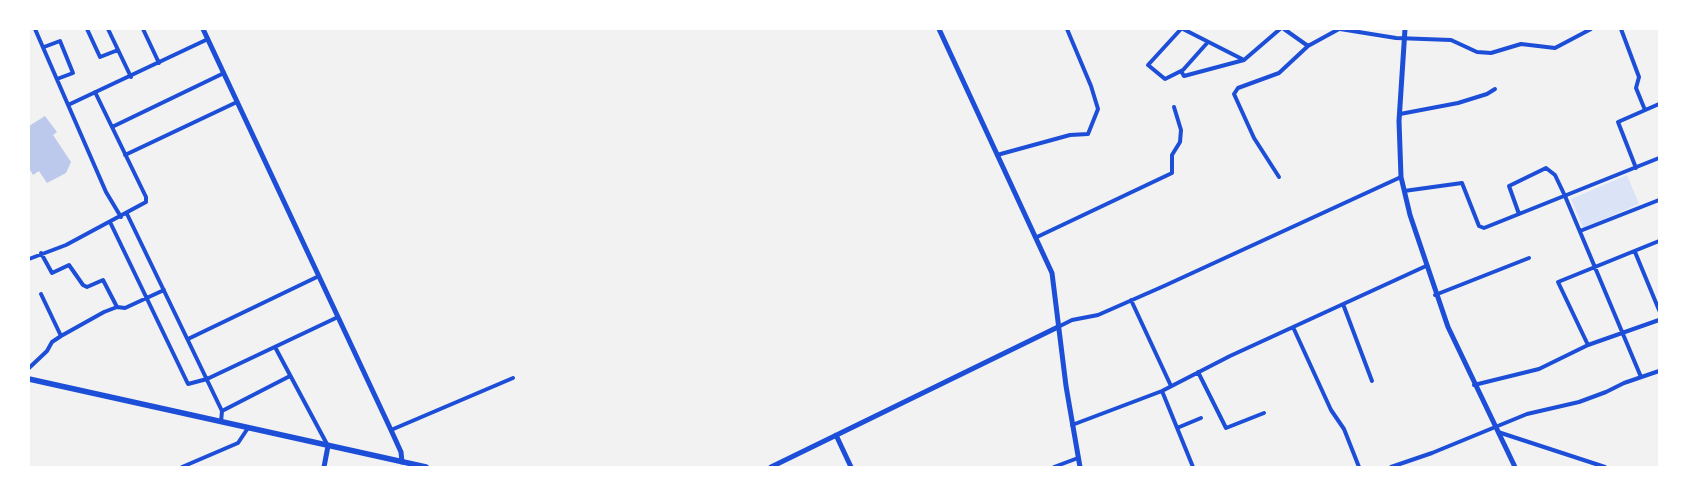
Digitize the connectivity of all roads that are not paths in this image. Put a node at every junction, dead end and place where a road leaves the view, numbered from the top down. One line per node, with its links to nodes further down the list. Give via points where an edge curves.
1 (36, 29): 19 (street)
2 (87, 29): 20 (street, via 100,57)
3 (108, 29): 20 (street)
4 (143, 29): 22 (street)
5 (203, 29): 16 (street)
6 (939, 29): 37 (street)
7 (1067, 29): 37 (street, via 1098,109 1088,134 1070,135)
8 (1182, 29): 17 (street); 23 (street, via 1148,65 1165,78)
9 (1280, 29): 21 (street)
10 (1284, 29): 18 (street)
11 (1339, 29): 15 (street); 18 (street)
12 (1405, 29): 15 (street)
13 (1592, 29): 15 (street, via 1555,48 1520,44 1490,53 1477,52 1451,40)
14 (1621, 29): 33 (street, via 1639,77 1636,88)
15 (1405, 38): 34 (street)
16 (208, 39): 22 (street); 24 (street)
17 (1208, 42): 21 (street); 23 (street)
18 (1308, 46): 40 (street, via 1279,73 1238,88 1234,94 1254,138)
19 (44, 48): 26 (street); 26 (street, via 60,41 72,73)
20 (118, 50): 25 (street)
21 (1244, 60): 23 (street, via 1184,76)
22 (158, 64): 25 (street)
23 (1180, 71)
24 (224, 73): 29 (street); 35 (street)
25 (131, 77): 28 (street)
26 (57, 79): 31 (street)
27 (1495, 89): 34 (street, via 1458,103)
28 (95, 92): 31 (street); 35 (street)
29 (237, 102): 36 (street); 58 (street)
30 (1659, 104): 33 (street)
31 (68, 105): 47 (street, via 106,192)
32 (1174, 107): 50 (street, via 1181,130 1180,142 1171,162 1172,173)
33 (1645, 110): 39 (street, via 1618,122)
34 (1400, 114): 41 (street)
35 (112, 126): 36 (street)
36 (125, 155): 45 (street, via 146,202)
37 (997, 155): 50 (street)
38 (1659, 158): 39 (street)
39 (1636, 168): 43 (street)
40 (1279, 177)
41 (1401, 177): 42 (street); 63 (street)
42 (1404, 191): 46 (street, via 1462,183 1479,226 1484,228); 56 (street)
43 (1565, 196): 46 (street); 46 (street, via 1554,175 1546,168 1509,186); 49 (street)
44 (1659, 200): 49 (street)
45 (127, 214): 47 (street); 59 (street)
46 (1519, 214)
47 (121, 216): 48 (street)
48 (110, 222): 53 (street, via 66,245); 62 (street)
49 (1580, 231): 57 (street)
50 (1037, 237): 69 (street, via 1052,273)
51 (1659, 241): 52 (street)
52 (1635, 252): 57 (street); 66 (street)
53 (41, 253): 55 (street); 65 (street, via 52,273 69,265 87,287 103,280)
54 (1529, 258): 61 (street)
55 (29, 259)
56 (1426, 266): 61 (street); 64 (street)
57 (1595, 267): 71 (street); 74 (street, via 1558,282)
58 (319, 276): 67 (street); 73 (street)
59 (164, 290): 62 (street); 73 (street)
60 (41, 294): 72 (street)
61 (1436, 295): 85 (street)
62 (146, 298): 65 (street, via 125,308); 83 (street, via 188,384)
63 (1132, 300): 69 (street); 86 (street)
64 (1342, 304): 70 (street); 84 (street)
65 (117, 307): 72 (street)
66 (1659, 310)
67 (338, 317): 75 (street); 95 (street)
68 (1659, 320): 71 (street)
69 (1058, 327): 92 (street); 97 (street)
70 (1294, 327): 78 (street); 109 (street)
71 (1624, 333): 74 (street); 80 (street)
72 (61, 336): 76 (street)
73 (188, 339): 83 (street)
74 (1588, 345): 85 (street, via 1539,369)
75 (275, 347): 79 (street); 83 (street)
76 (29, 368)
77 (1659, 371): 80 (street)
78 (1198, 372): 86 (street); 89 (street, via 1226,428)
79 (290, 376): 88 (street); 98 (street)
80 (1641, 377): 96 (street, via 1588,399 1527,414)
81 (513, 378): 95 (street)
82 (29, 379): 91 (main road)
83 (207, 379): 88 (street)
84 (1372, 381)
85 (1474, 385): 96 (street)
86 (1172, 386): 87 (street)
87 (1162, 390): 92 (street); 94 (street)
88 (222, 411): 91 (street)
89 (1264, 413)
90 (1202, 418): 94 (street)
91 (221, 422): 93 (main road)
92 (1072, 425): 99 (street)
93 (248, 428): 98 (main road); 101 (street, via 238,443)
94 (1177, 428): 108 (street)
95 (391, 430): 100 (street, via 401,452)
96 (1495, 430): 110 (street); 111 (street); 112 (street)
97 (836, 435): 104 (street); 105 (street)
98 (328, 446): 100 (main road); 102 (street)
99 (1078, 458): 106 (street); 107 (street)
100 (402, 465): 103 (main road)
101 (182, 467)
102 (324, 467)
103 (426, 467)
104 (770, 467)
105 (851, 467)
106 (1054, 467)
107 (1080, 467)
108 (1193, 467)
109 (1359, 467)
110 (1391, 467)
111 (1515, 467)
112 (1605, 467)

